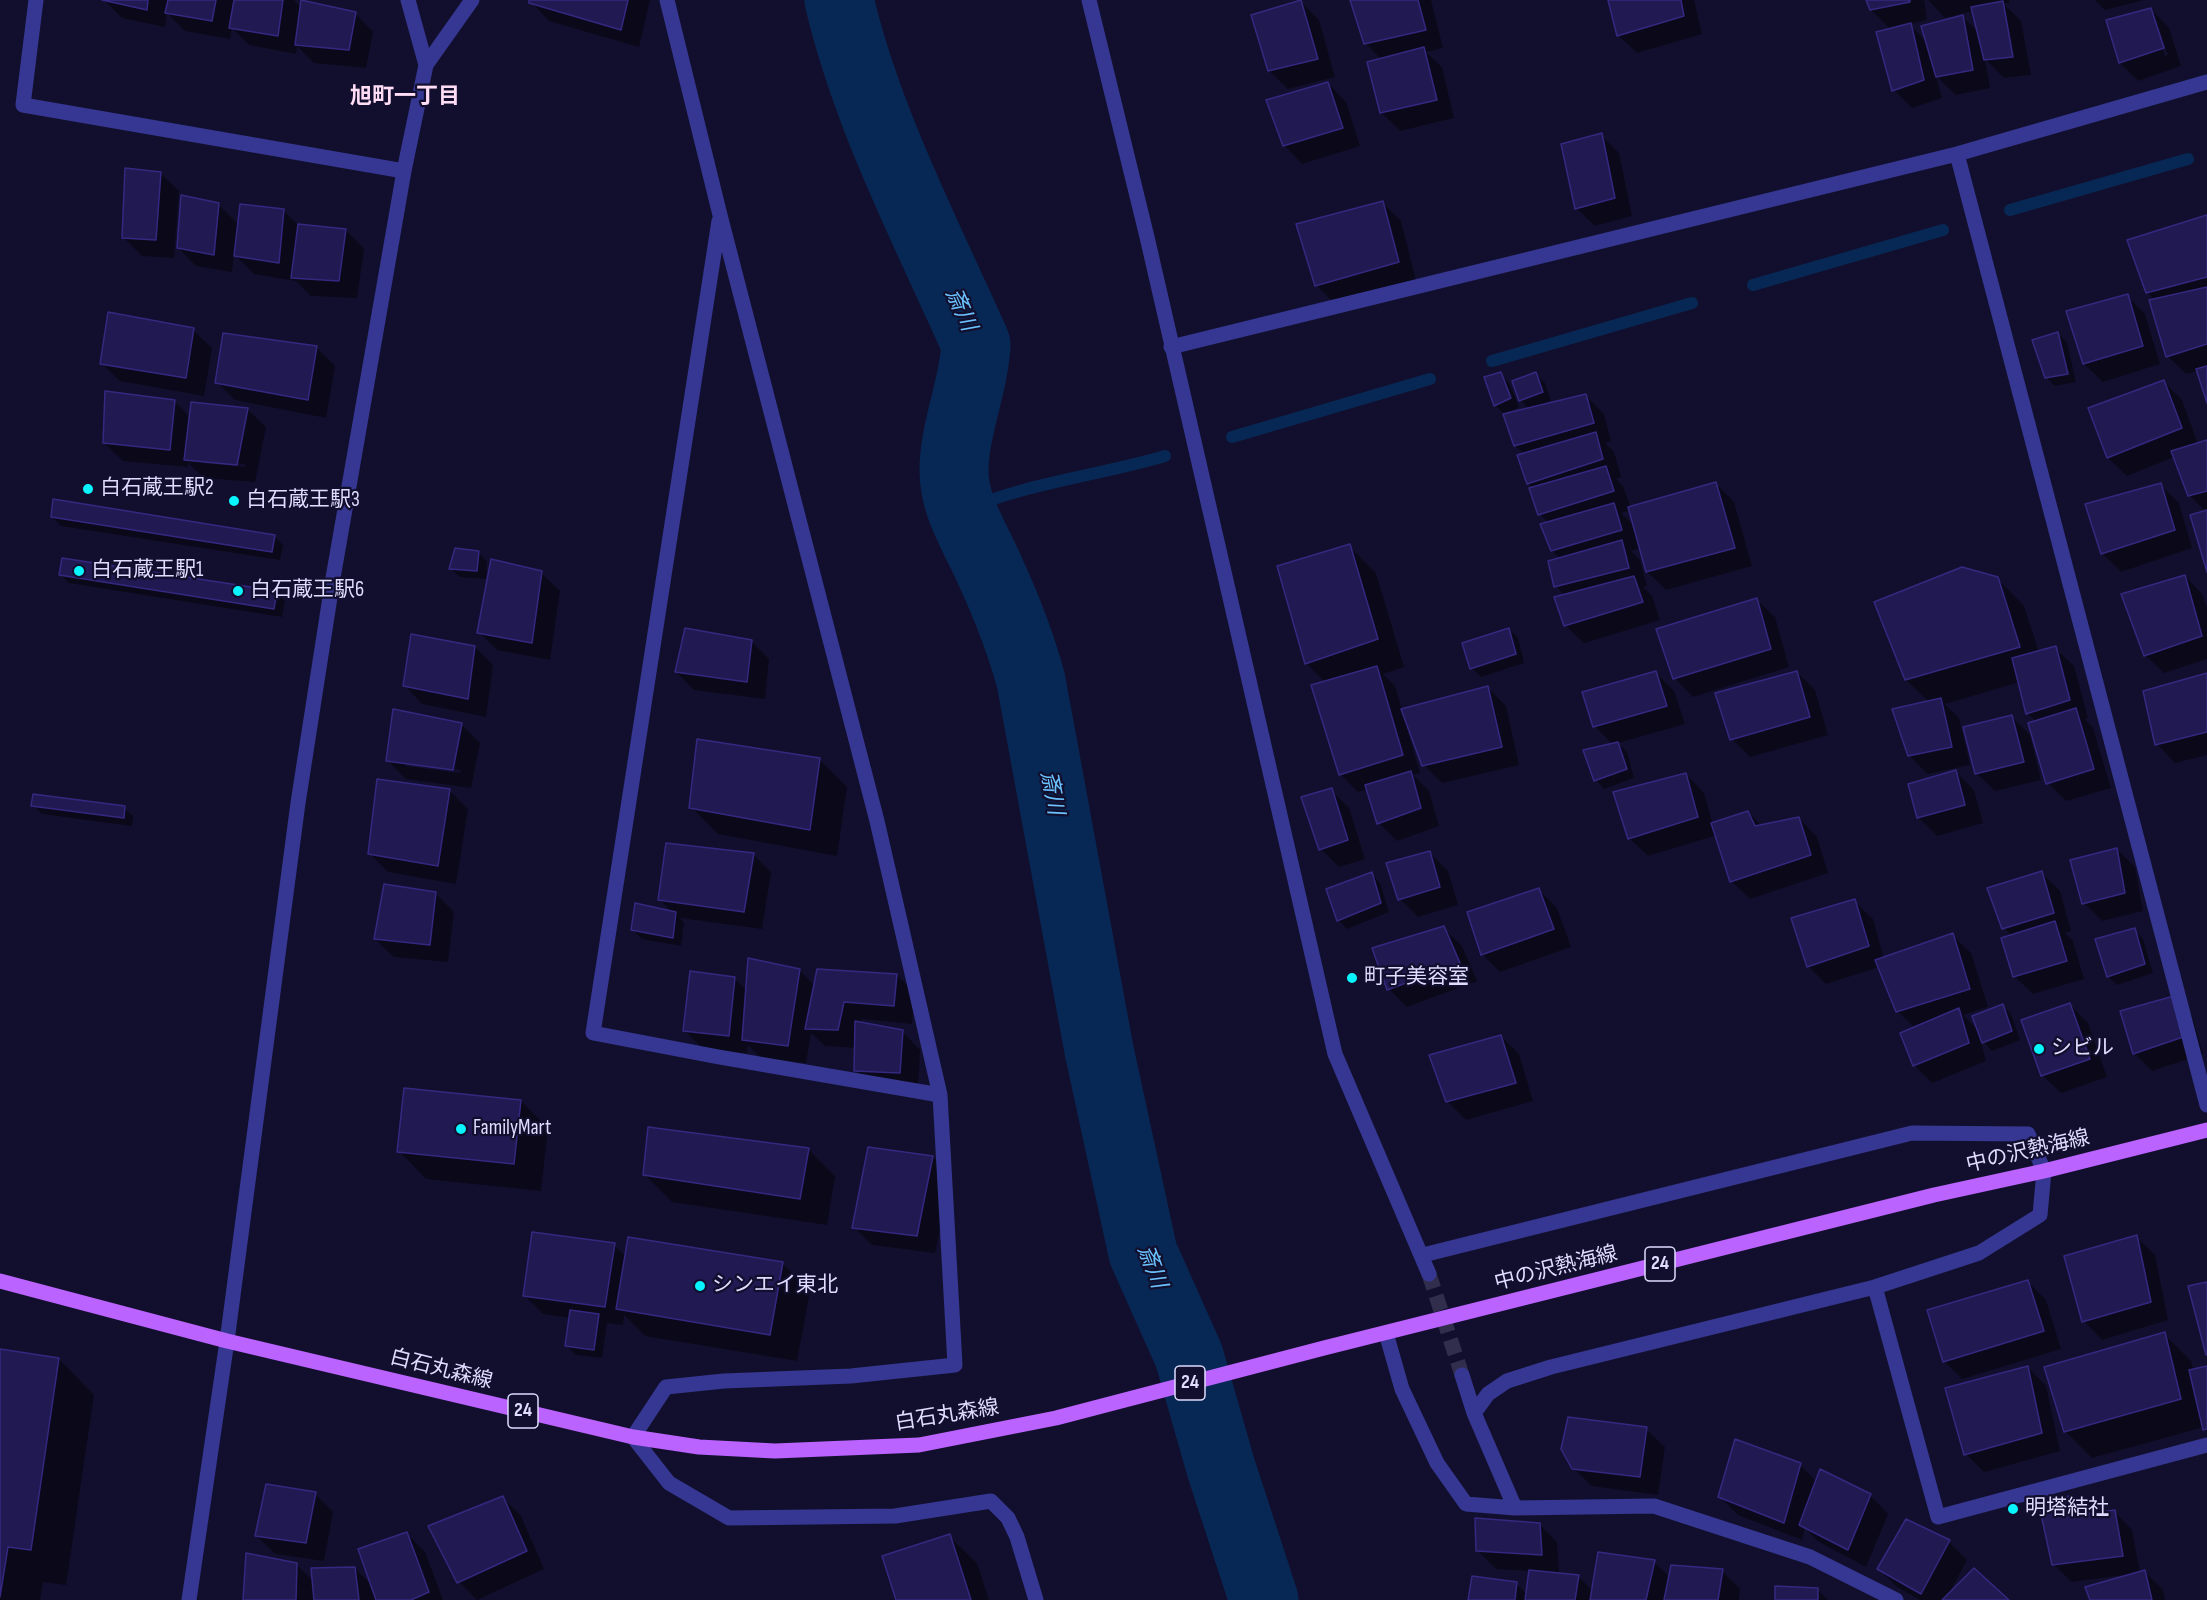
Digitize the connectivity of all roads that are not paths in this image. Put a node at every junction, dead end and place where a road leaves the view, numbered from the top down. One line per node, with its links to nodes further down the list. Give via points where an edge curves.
1 (36, 0): 9 (street, via 23,105)
2 (408, 0): 6 (street)
3 (472, 0): 6 (street)
4 (667, 0): 10 (street)
5 (1089, 0): 11 (street)
6 (426, 65): 9 (street)
7 (2207, 82): 8 (street)
8 (1957, 154): 11 (street); 13 (street)
9 (404, 171): 21 (street, via 298,803)
10 (720, 215): 12 (street, via 877,821); 12 (street, via 594,1033)
11 (1171, 347): 16 (street, via 1335,1054)
12 (940, 1095): 25 (street, via 954,1365 851,1376 666,1387)
13 (2207, 1105)
14 (2207, 1131): 15 (main road, 中の沢熱海線 / 24)
15 (2044, 1171): 16 (street, via 2028,1134 1912,1133); 19 (street, via 2040,1215 1979,1253); 20 (main road, 中の沢熱海線 / 24)
16 (1423, 1255): 17 (street)
17 (1429, 1274)
18 (0, 1281): 21 (main road, 白石丸森線 / 24)
19 (1875, 1287): 23 (street, via 1551,1367 1507,1381 1488,1394); 26 (street, via 1938,1517)
20 (1386, 1333): 24 (main road, 中の沢熱海線 / 24); 27 (street, via 1402,1389 1437,1463 1466,1504)
21 (227, 1341): 25 (main road, 白石丸森線 / 24); 28 (street)
22 (1462, 1375): 23 (street)
23 (1474, 1413): 27 (street)
24 (1056, 1419): 25 (main road, 白石丸森線 / 24, via 919,1445 775,1451 699,1447)
25 (633, 1437): 29 (street, via 669,1483 729,1518 895,1516 991,1501 1008,1518 1017,1537)
26 (2207, 1445)
27 (1515, 1508): 30 (street, via 1654,1506 1810,1557)
28 (189, 1600)
29 (1036, 1600)
30 (1896, 1600)

